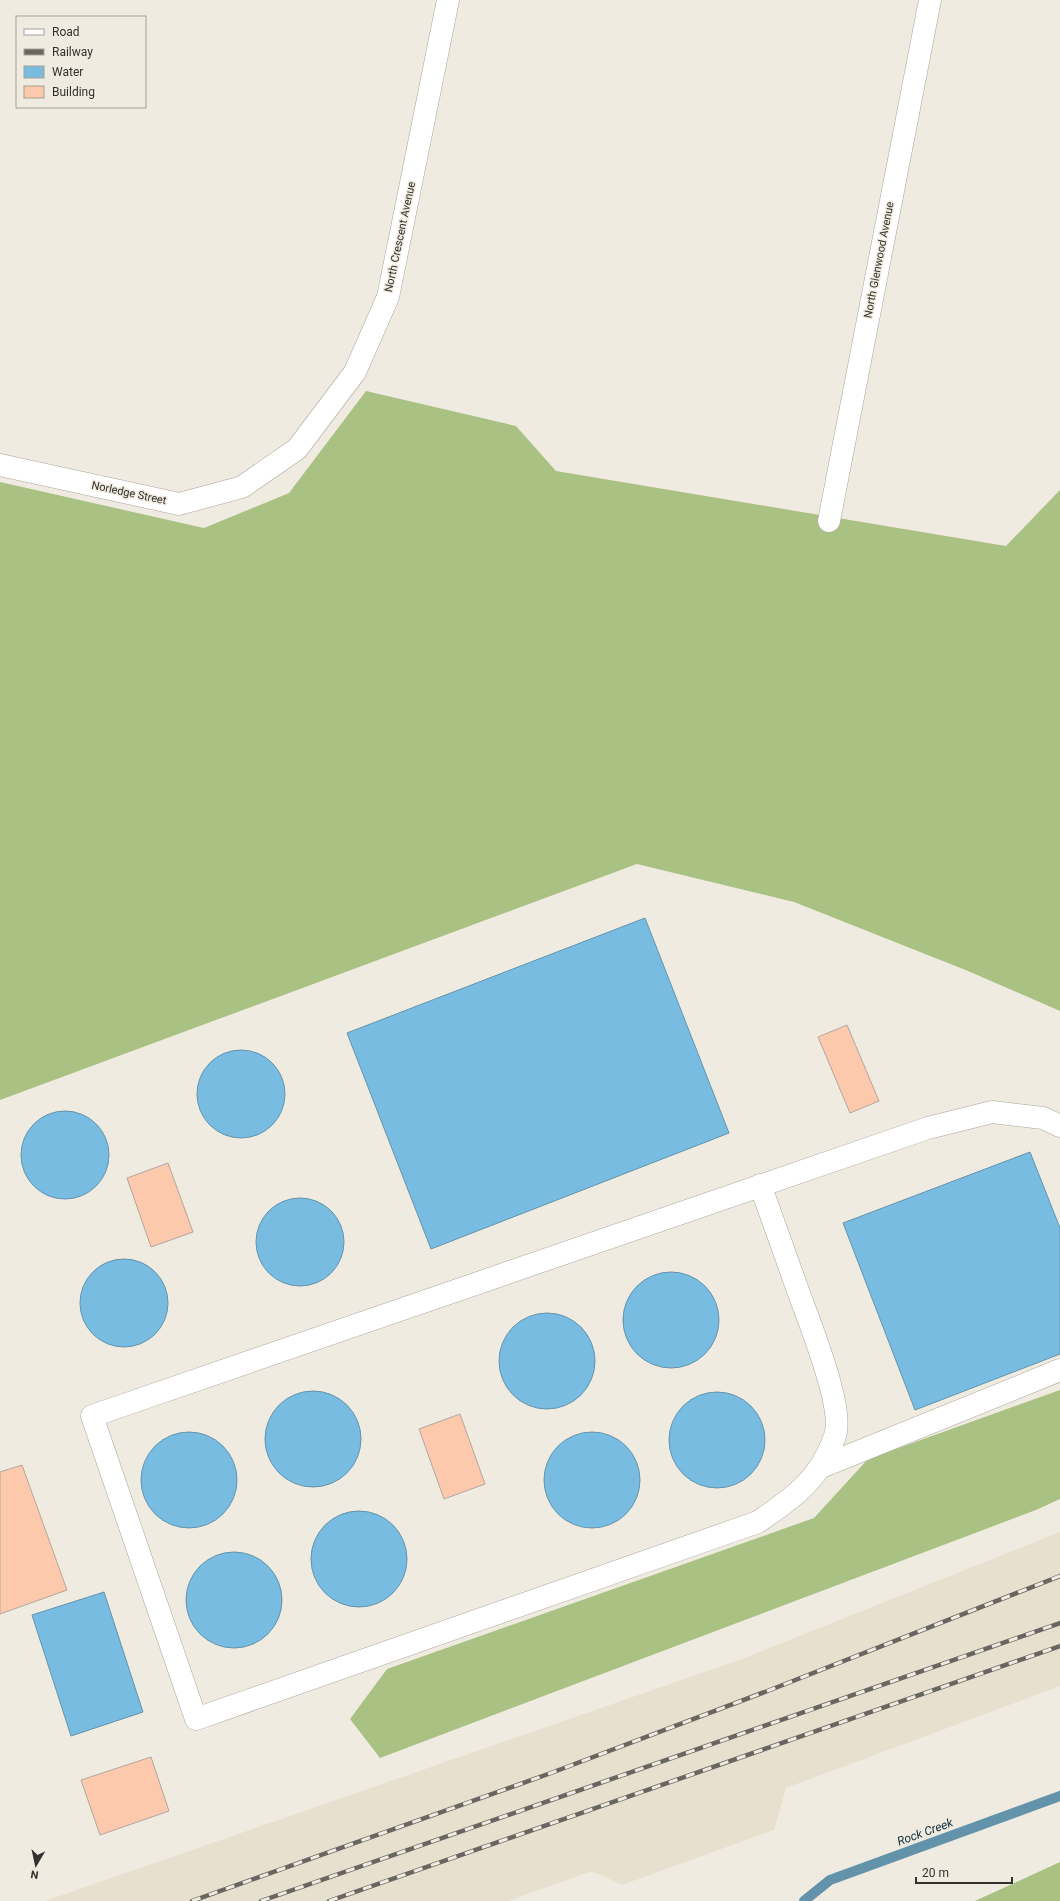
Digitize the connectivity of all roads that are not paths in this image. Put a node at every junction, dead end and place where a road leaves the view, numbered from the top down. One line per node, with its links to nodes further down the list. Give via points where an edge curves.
1 (448, 0): 4 (street, North Crescent Avenue, via 388,297 354,372 297,449)
2 (930, 0): 5 (street, North Glenwood Avenue)
3 (0, 465): 4 (street, Norledge Street, via 179,504 242,487)
4 (255, 478)
5 (829, 521)
6 (1060, 1126): 7 (street, via 1042,1118 992,1112 928,1128)
7 (760, 1186): 9 (street, via 824,1361 837,1413 836,1435); 9 (street, via 92,1416 196,1719 758,1522 798,1493)
8 (1060, 1370): 9 (street)
9 (821, 1467)

